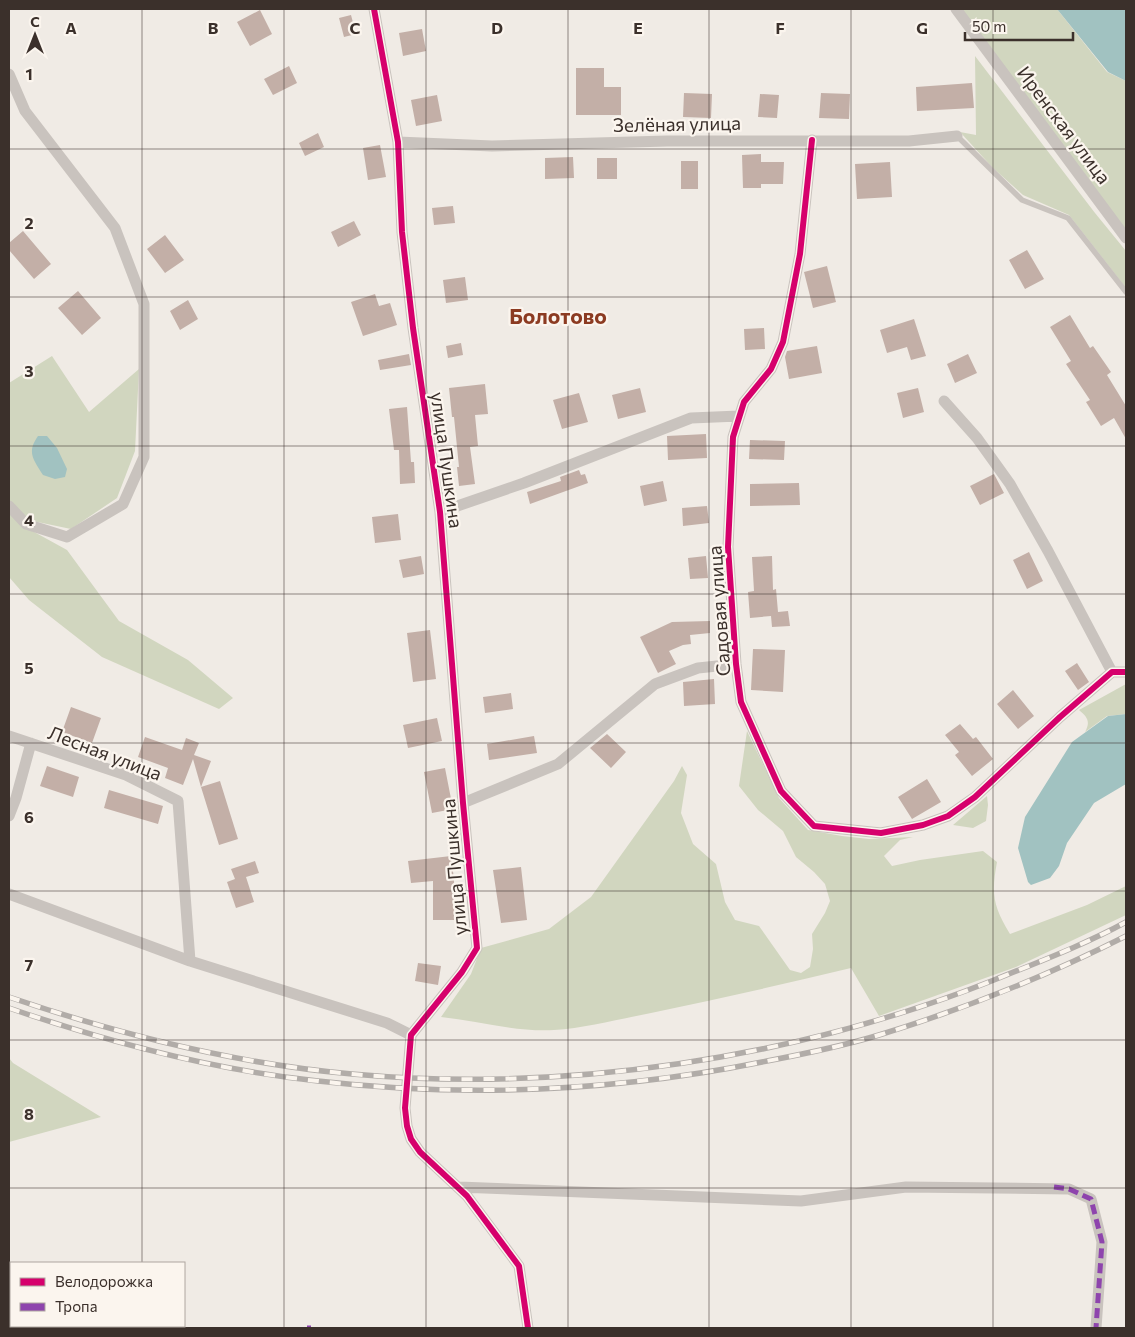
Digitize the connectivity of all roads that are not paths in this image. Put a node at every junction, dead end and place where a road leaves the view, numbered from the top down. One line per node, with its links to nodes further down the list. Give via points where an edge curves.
1 (374, 9): 6 (street, улица Пушкина)
2 (956, 9): 7 (street, Иренская улица)
3 (9, 74): 11 (street, via 25,111 115,228 144,304 144,456 123,504 67,537 26,524)
4 (958, 136): 5 (street, Зелёная улица, via 909,141); 8 (lane, via 1022,200 1068,218)
5 (812, 140): 6 (street, Зелёная улица, via 667,140 492,146); 10 (street, Садовая улица, via 800,254 783,342 771,369 744,402)
6 (398, 142): 12 (street, улица Пушкина, via 402,232)
7 (1126, 238)
8 (1126, 292)
9 (944, 401): 14 (street, via 977,438 1010,484)
10 (738, 416): 12 (street, via 691,418); 13 (street, Садовая улица, via 733,437 728,547)
11 (9, 506)
12 (440, 512): 18 (street, улица Пушкина)
13 (736, 664): 14 (street, Садовая улица, via 742,702 781,791 814,826 880,833 923,825 948,816 975,796); 18 (street, via 698,668 655,684 558,764)
14 (1112, 672): 15 (street)
15 (1126, 672)
16 (9, 736): 17 (street, Лесная улица)
17 (31, 744): 19 (street); 21 (street, Лесная улица, via 126,775 178,801)
18 (463, 804): 22 (street, улица Пушкина, via 477,948 462,972)
19 (9, 816)
20 (9, 894): 21 (street)
21 (190, 961): 22 (street, via 387,1023)
22 (411, 1035): 23 (street, via 405,1108 411,1139 420,1152)
23 (459, 1187): 24 (street, via 519,1266); 25 (street, via 801,1201 906,1187 1068,1189 1091,1199 1102,1242)
24 (528, 1328)
25 (1096, 1328)

